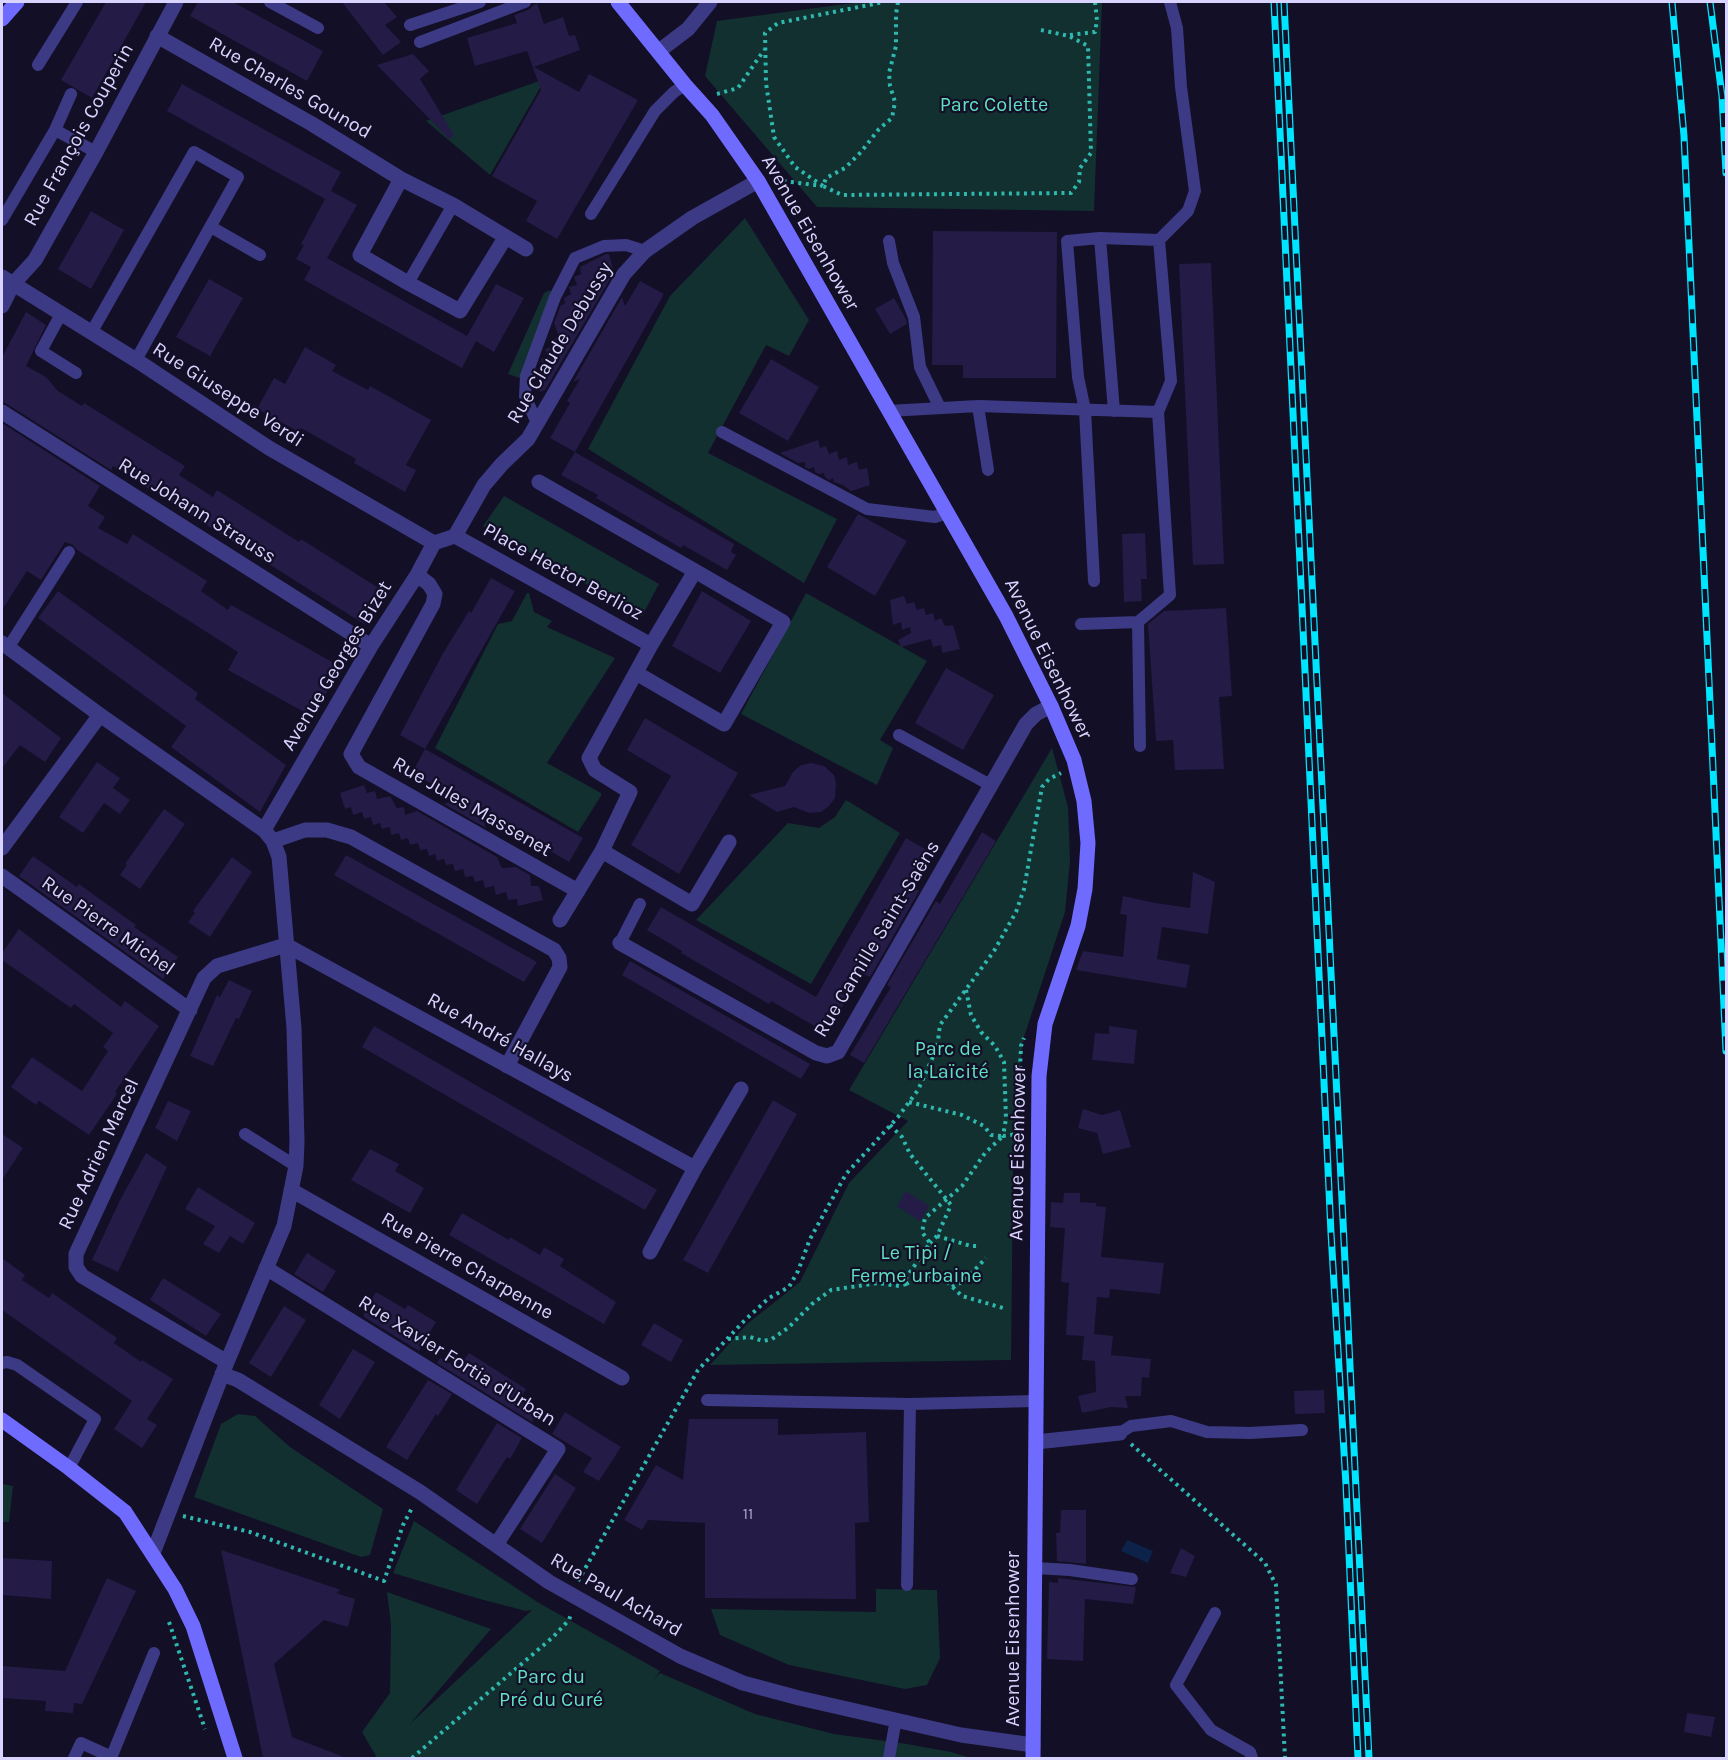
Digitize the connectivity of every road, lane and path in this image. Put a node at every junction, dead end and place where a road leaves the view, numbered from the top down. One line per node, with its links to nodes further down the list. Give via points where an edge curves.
1 (16, 2): 13 (street)
2 (77, 2): 22 (lane)
3 (176, 2): 17 (street, Rue François Couperin)
4 (270, 2): 15 (lane)
5 (480, 2): 14 (lane)
6 (525, 2): 19 (lane)
7 (618, 2): 21 (street, Avenue Eisenhower)
8 (710, 2): 21 (street, via 688,29)
9 (884, 2): 20 (path, via 778,23 765,33)
10 (898, 2): 30 (path, via 896,46 889,73 895,102 892,118 845,168 826,178)
11 (1095, 2): 18 (path, via 1095,32)
12 (1170, 2): 37 (lane, via 1177,28 1195,191 1188,211)
13 (2, 19)
14 (410, 25)
15 (318, 28)
16 (1041, 30): 18 (path)
17 (157, 36): 27 (street, Rue François Couperin); 28 (street, Rue Charles Gounod)
18 (1069, 36): 30 (path, via 1088,46 1091,153 1080,168 1079,182 1071,194 872,196 842,195)
19 (420, 42)
20 (764, 50): 25 (path, via 738,88); 30 (path, via 774,137 795,167)
21 (659, 51): 23 (street, Avenue Eisenhower)
22 (38, 65)
23 (685, 85): 25 (street, Avenue Eisenhower); 32 (lane, via 655,111)
24 (71, 94): 26 (lane)
25 (699, 100): 29 (street, Avenue Eisenhower)
26 (55, 130): 27 (lane); 33 (lane)
27 (96, 152): 42 (street, Rue François Couperin, via 34,260)
28 (401, 178): 31 (street, Rue Charles Gounod); 43 (street, via 360,255)
29 (758, 181): 30 (path, via 772,179); 40 (street, Rue Claude Debussy, via 692,218); 52 (street, Avenue Eisenhower)
30 (823, 186)
31 (453, 205): 35 (street, Rue Charles Gounod); 43 (lane)
32 (591, 214)
33 (2, 220)
34 (211, 226): 41 (lane); 46 (lane, via 238,177 194,152); 47 (lane)
35 (505, 238): 39 (street, Rue Charles Gounod); 43 (street, via 460,311)
36 (1100, 238): 37 (lane); 51 (lane, via 1067,241); 53 (lane)
37 (1159, 240): 55 (lane, via 1171,381)
38 (889, 241): 50 (lane, via 893,263 914,317 920,367)
39 (526, 249)
40 (645, 251): 56 (street, Rue Claude Debussy, via 624,274); 56 (lane, via 626,245 604,246 575,258 555,297 526,376 525,396)
41 (260, 255)
42 (7, 281): 44 (street, Rue François Couperin); 45 (street, Rue Giuseppe Verdi)
43 (408, 283)
44 (2, 306)
45 (61, 314): 46 (street, Rue Giuseppe Verdi); 48 (lane, via 41,351)
46 (91, 333): 47 (street, Rue Giuseppe Verdi)
47 (136, 360): 62 (street, Rue Giuseppe Verdi, via 269,448)
48 (76, 373)
49 (978, 406): 50 (lane); 51 (lane); 58 (lane)
50 (939, 408): 52 (lane)
51 (1084, 410): 53 (lane); 66 (lane)
52 (888, 411): 60 (street, Avenue Eisenhower)
53 (1114, 411): 55 (lane)
54 (2, 412): 71 (street, Rue Johann Strauss)
55 (1158, 412): 67 (lane, via 1170,595)
56 (537, 423): 61 (street, Rue Claude Debussy, via 528,440 484,485)
57 (722, 432): 60 (lane, via 867,508 935,517)
58 (988, 470)
59 (539, 482): 64 (street)
60 (946, 513): 73 (street, Avenue Eisenhower, via 1006,616)
61 (455, 536): 62 (street); 69 (street, Place Hector Berlioz)
62 (434, 543): 65 (street, Avenue Georges Bizet)
63 (69, 552): 70 (lane)
64 (695, 572): 69 (street, Place Hector Berlioz); 72 (street, via 783,622 724,724)
65 (417, 575): 71 (street, Avenue Georges Bizet); 84 (street, Rue Jules Massenet, via 435,594 433,604 351,754 359,767)
66 (1095, 581)
67 (1138, 622): 68 (lane); 76 (lane)
68 (1081, 624)
69 (651, 645): 72 (street, Place Hector Berlioz)
70 (5, 646): 74 (street)
71 (370, 646): 79 (street, Avenue Georges Bizet)
72 (636, 673): 82 (street, Place Hector Berlioz, via 589,758 595,770 630,792)
73 (1051, 706): 78 (street, Rue Camille Saint-Saëns, via 1026,724); 116 (street, Avenue Eisenhower, via 1074,760 1084,801 1088,843 1078,926 1045,1024 1040,1059)
74 (100, 715): 79 (street); 81 (street)
75 (899, 735): 78 (lane)
76 (1140, 746)
77 (1062, 773): 89 (path, via 1042,787 1024,889 1016,912)
78 (992, 786): 87 (street, Rue Camille Saint-Saëns, via 838,1052 827,1056 816,1053)
79 (269, 836): 88 (street, via 279,857); 91 (street, via 327,830 351,837 554,950 560,967)
80 (729, 842): 82 (street, via 692,904)
81 (2, 848)
82 (602, 851): 84 (street, Place Hector Berlioz)
83 (2, 876): 90 (street, Rue Pierre Michel)
84 (578, 891): 86 (street, Place Hector Berlioz)
85 (640, 904): 87 (lane)
86 (560, 920)
87 (620, 943)
88 (286, 945): 90 (street, Rue Adrien Marcel, via 218,966 204,978); 91 (street, Rue André Hallays); 98 (street, via 294,1028)
89 (966, 989): 93 (path, via 940,1025 931,1064); 97 (path, via 971,1015 1004,1062)
90 (190, 1010): 113 (street, Rue Adrien Marcel, via 75,1254 76,1267 82,1276)
91 (507, 1066): 99 (street, Rue André Hallays)
92 (741, 1089): 99 (street)
93 (909, 1102): 94 (path); 97 (path, via 962,1114 984,1126 991,1135)
94 (890, 1125): 101 (path); 111 (path, via 846,1174 789,1287 769,1298)
95 (245, 1134): 98 (lane)
96 (1016, 1134): 97 (path)
97 (1003, 1136): 101 (path)
98 (296, 1166): 100 (street)
99 (695, 1168): 105 (street)
100 (291, 1190): 107 (street, via 284,1226); 114 (street, Rue Pierre Charpenne)
101 (946, 1200): 102 (path, via 951,1205); 103 (path, via 925,1218 922,1232)
102 (937, 1236): 103 (path); 104 (path)
103 (930, 1243): 108 (path, via 906,1278)
104 (979, 1246)
105 (650, 1252)
106 (986, 1258): 109 (path, via 964,1281)
107 (266, 1268): 113 (street); 125 (street, Rue Xavier Fortia d'Urban, via 558,1449)
108 (906, 1284): 109 (path, via 921,1277 941,1276); 111 (path, via 878,1283 831,1290 772,1339)
109 (952, 1287): 110 (path, via 962,1296)
110 (1003, 1308)
111 (727, 1339): 130 (path, via 698,1370 578,1580)
112 (2, 1363): 122 (lane, via 17,1365 94,1419)
113 (225, 1368): 123 (street, Rue Paul Achard, via 238,1380); 124 (street)
114 (622, 1378)
115 (707, 1400): 117 (lane)
116 (1036, 1401): 117 (lane); 121 (street, Avenue Eisenhower)
117 (910, 1404): 129 (lane)
118 (2, 1420): 122 (street)
119 (1302, 1430): 120 (lane, via 1206,1432 1171,1421 1131,1426)
120 (1120, 1433): 121 (street); 143 (path, via 1265,1563 1276,1585)
121 (1036, 1442): 127 (street, Avenue Eisenhower)
122 (69, 1468): 126 (street, via 125,1512)
123 (420, 1492): 124 (path, via 403,1525 384,1581 250,1533); 125 (street, Rue Paul Achard)
124 (169, 1513): 126 (street)
125 (496, 1545): 130 (street, Rue Paul Achard)
126 (153, 1553): 139 (street, via 193,1626)
127 (1035, 1568): 128 (lane); 136 (street, Avenue Eisenhower)
128 (1132, 1579)
129 (907, 1586)
130 (575, 1597): 134 (street, Rue Paul Achard, via 680,1656 743,1683); 140 (path, via 569,1620 554,1638)
131 (1215, 1613): 142 (lane, via 1176,1685 1211,1730 1250,1752)
132 (167, 1614): 135 (path)
133 (154, 1653): 138 (lane)
134 (896, 1719): 136 (street, Rue Paul Achard); 141 (lane)
135 (207, 1736)
136 (1033, 1752)
137 (74, 1758): 138 (lane, via 81,1743)
138 (111, 1758)
139 (234, 1758)
140 (412, 1758)
141 (889, 1758)
142 (1252, 1758)
143 (1285, 1758)

